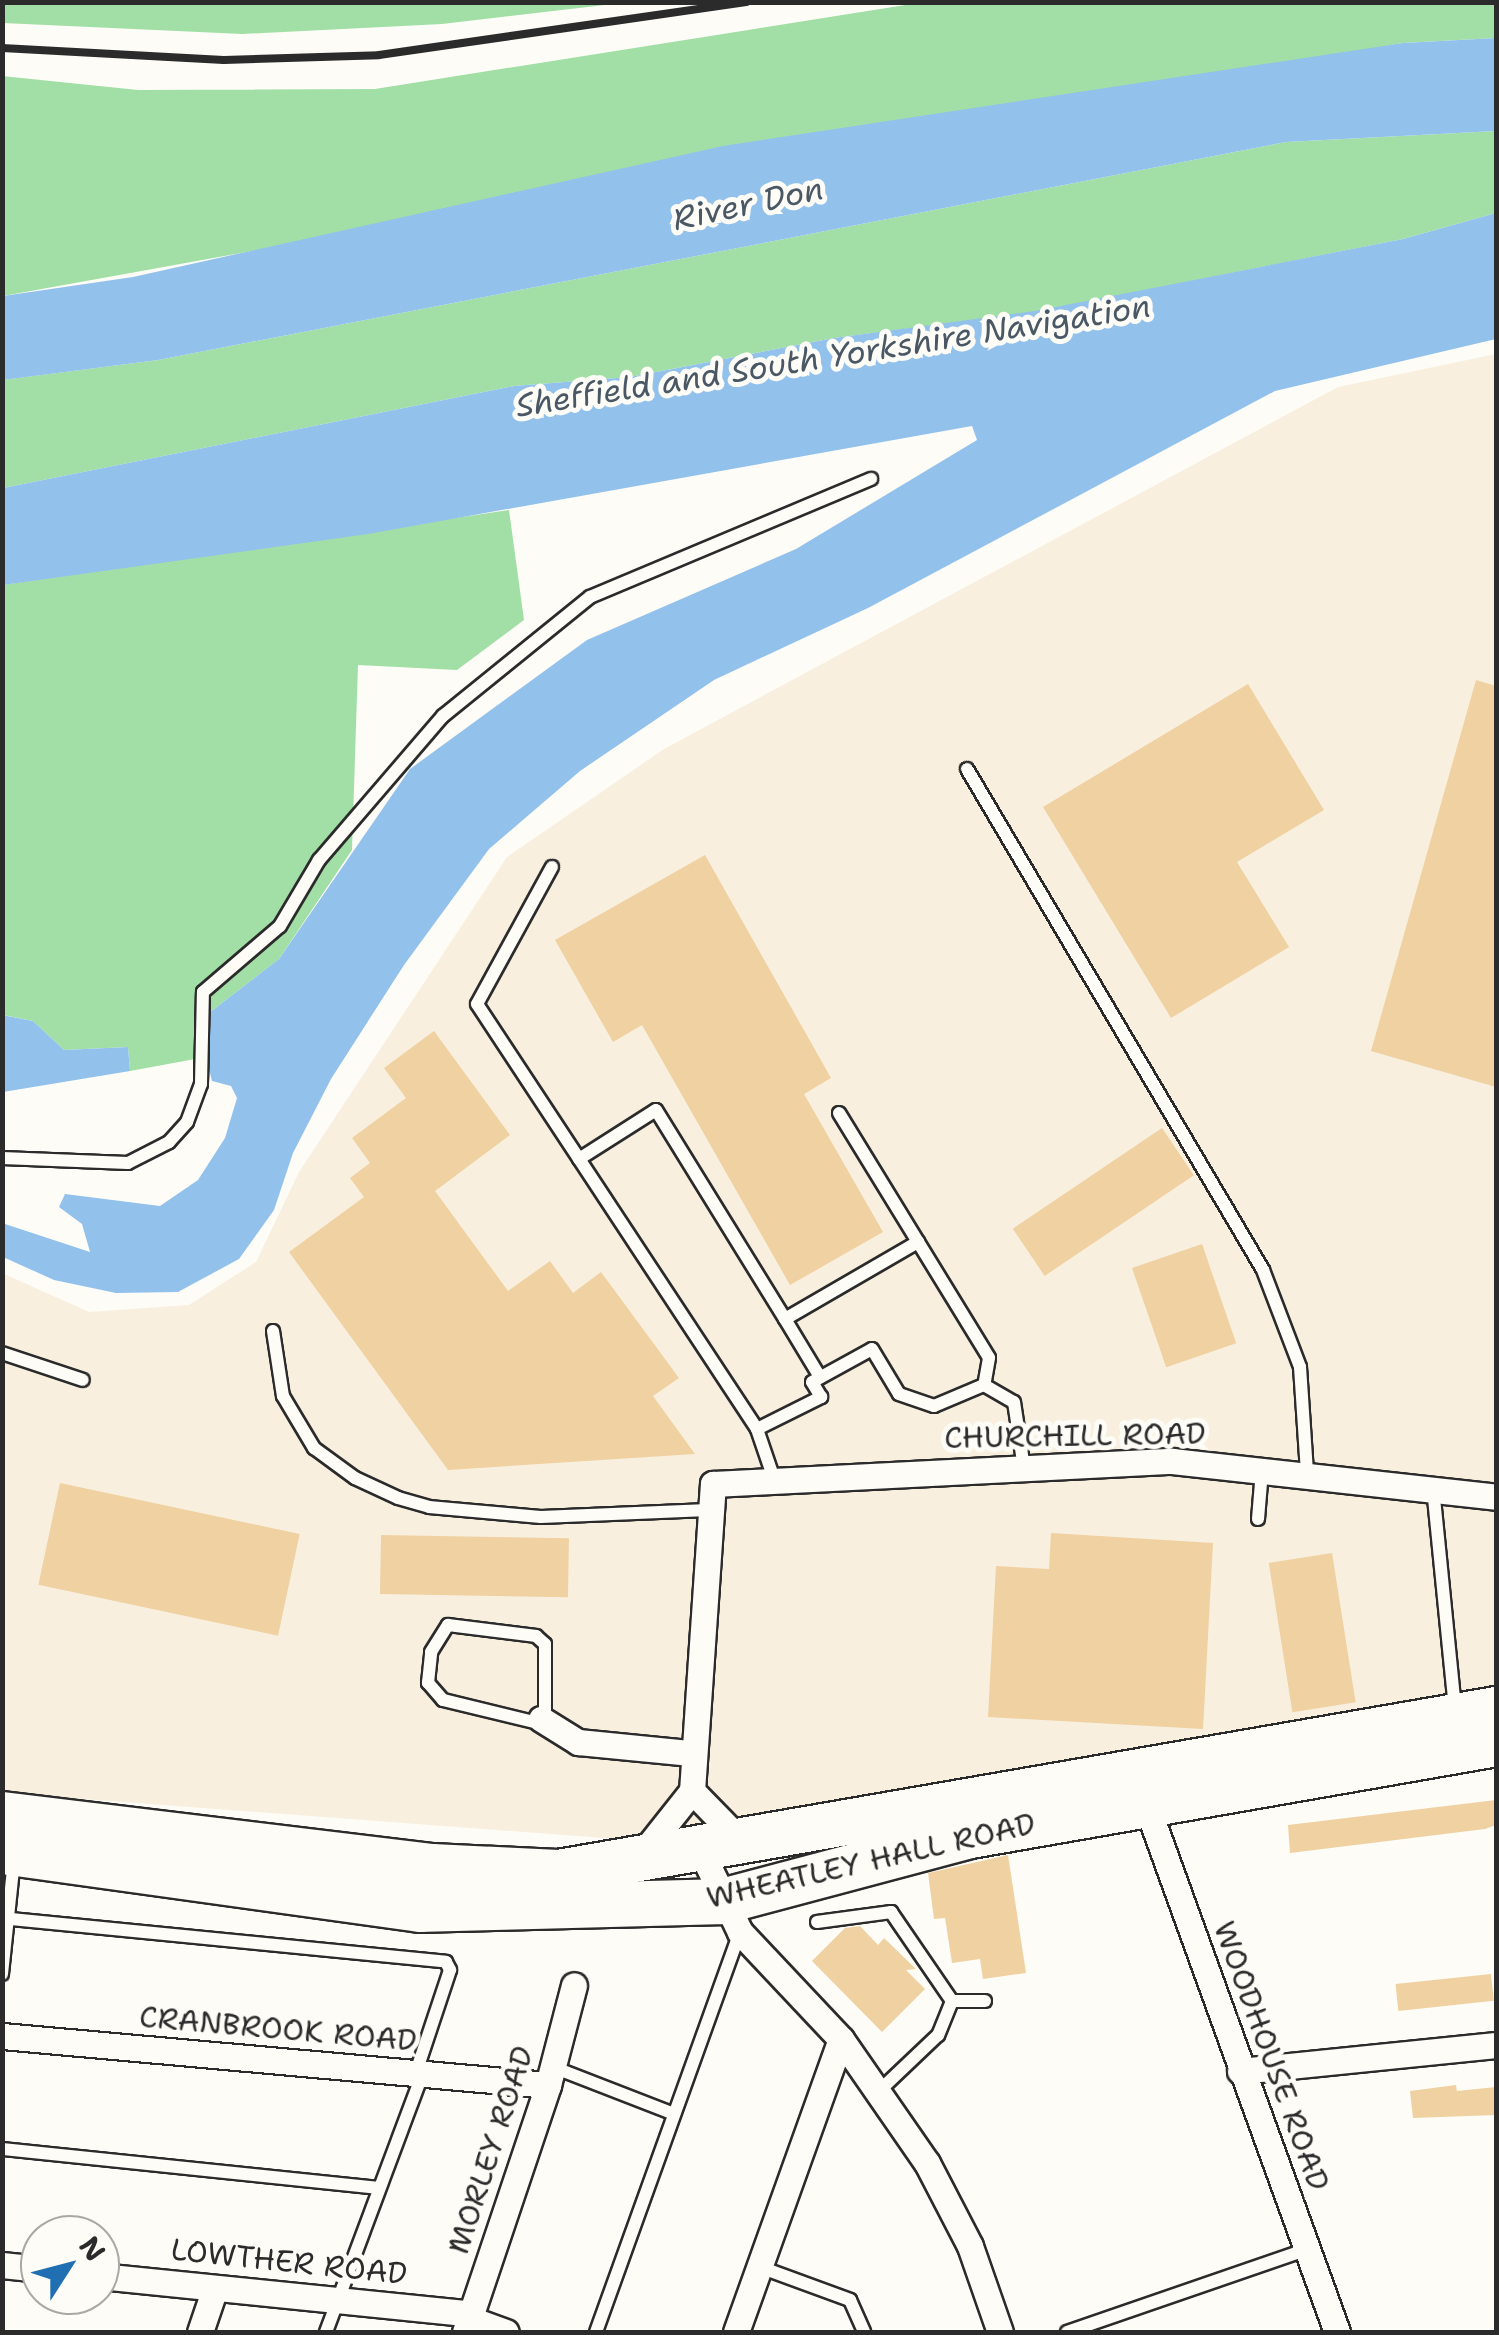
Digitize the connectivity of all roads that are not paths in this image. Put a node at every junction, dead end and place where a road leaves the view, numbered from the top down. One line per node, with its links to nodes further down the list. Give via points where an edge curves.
1 (871, 479): 5 (lane, via 590,598 443,716 319,860 280,926 203,992 201,1084 187,1122 169,1142 128,1163)
2 (967, 768): 17 (lane, via 1263,1270 1300,1367)
3 (552, 867): 6 (lane, via 477,1004)
4 (840, 1113): 7 (lane)
5 (2, 1158)
6 (579, 1160): 8 (lane, via 656,1110); 14 (lane)
7 (918, 1242): 8 (lane); 13 (lane, via 989,1358)
8 (785, 1320): 11 (lane)
9 (272, 1331): 21 (lane, via 283,1396 314,1448 398,1498 429,1507 541,1516)
10 (2, 1354): 12 (lane)
11 (820, 1377): 13 (lane, via 872,1349 899,1394 934,1406); 14 (lane, via 812,1382 820,1397)
12 (84, 1380)
13 (984, 1385): 15 (lane, via 1014,1402)
14 (757, 1429): 18 (lane)
15 (1024, 1468): 16 (street, CHURCHILL ROAD, via 1172,1461); 18 (street, CHURCHILL ROAD)
16 (1262, 1468): 17 (street, CHURCHILL ROAD); 22 (lane)
17 (1306, 1472): 19 (street, CHURCHILL ROAD)
18 (774, 1479): 21 (street, CHURCHILL ROAD, via 713,1484)
19 (1433, 1488): 20 (street, CHURCHILL ROAD); 23 (lane)
20 (1496, 1497)
21 (708, 1510): 26 (street)
22 (1258, 1518)
23 (1476, 1712): 31 (highway, WHEATLEY HALL ROAD)
24 (542, 1720): 24 (lane, via 443,1700 428,1684 448,1625 536,1636 550,1655); 26 (street, via 578,1742)
25 (1496, 1743): 28 (highway, WHEATLEY HALL ROAD)
26 (691, 1752): 27 (street)
27 (692, 1791): 30 (street); 31 (street)
28 (1145, 1801): 31 (highway, WHEATLEY HALL ROAD); 41 (street, WOODHOUSE ROAD)
29 (6, 1839): 30 (highway, WHEATLEY HALL ROAD, via 558,1872); 31 (highway, WHEATLEY HALL ROAD, via 420,1910); 32 (lane)
30 (638, 1857): 31 (highway, WHEATLEY HALL ROAD)
31 (722, 1878): 39 (street); 45 (lane)
32 (10, 1918): 34 (lane); 42 (lane, via 450,1964)
33 (818, 1922): 36 (lane, via 891,1912)
34 (2, 1974)
35 (574, 1986): 43 (street, MORLEY ROAD)
36 (952, 2001): 37 (lane); 44 (lane, via 938,2035)
37 (985, 2001)
38 (2, 2036): 42 (street, CRANBROOK ROAD)
39 (841, 2039): 44 (street); 49 (street)
40 (1496, 2046): 41 (street)
41 (1240, 2071): 48 (street, WOODHOUSE ROAD)
42 (419, 2075): 43 (street, CRANBROOK ROAD); 47 (lane)
43 (550, 2076): 45 (lane); 53 (street, MORLEY ROAD)
44 (880, 2090): 60 (street, via 970,2246)
45 (674, 2114): 57 (lane)
46 (2, 2149): 47 (lane)
47 (378, 2188): 52 (lane)
48 (1308, 2250): 61 (lane); 62 (street, WOODHOUSE ROAD)
49 (760, 2267): 58 (street); 59 (lane, via 850,2300)
50 (120, 2278): 51 (street, LOWTHER ROAD)
51 (215, 2288): 52 (street, LOWTHER ROAD); 54 (street)
52 (338, 2298): 53 (street, LOWTHER ROAD); 55 (lane)
53 (469, 2322): 56 (street, LOWTHER ROAD)
54 (200, 2332)
55 (326, 2332)
56 (506, 2332)
57 (596, 2332)
58 (736, 2332)
59 (864, 2332)
60 (1000, 2332)
61 (1067, 2332)
62 (1337, 2332)

